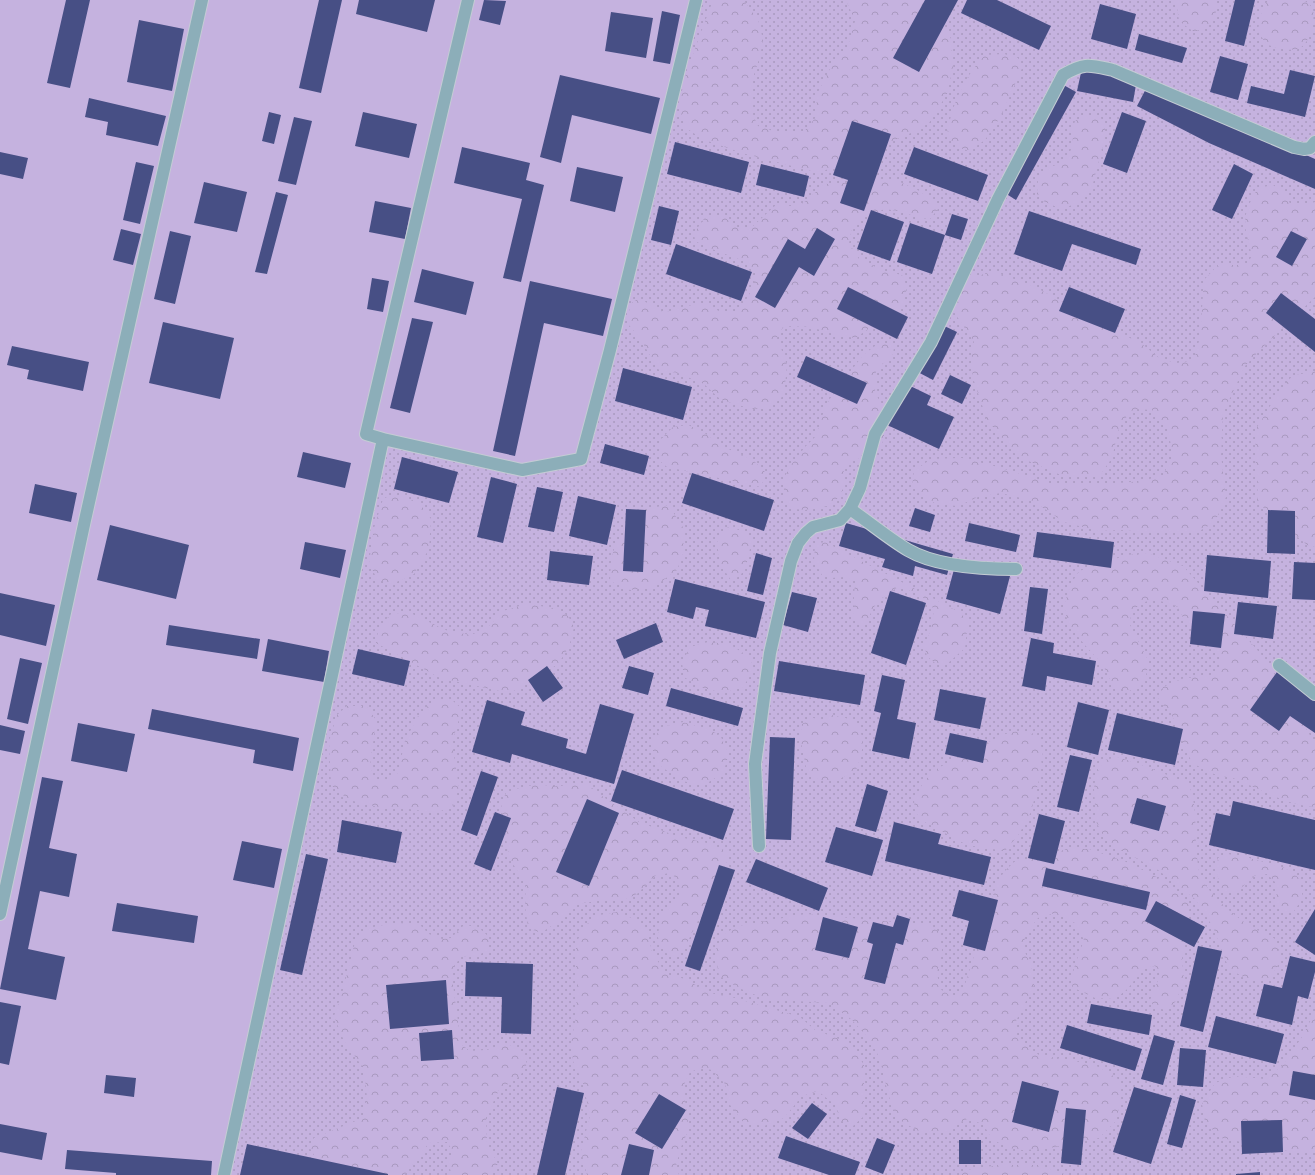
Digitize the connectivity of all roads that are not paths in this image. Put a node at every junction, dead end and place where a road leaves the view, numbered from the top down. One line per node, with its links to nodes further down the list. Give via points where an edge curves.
1 (202, 0): 11 (lane, via 85,520)
2 (468, 0): 5 (lane, via 366,434)
3 (696, 0): 5 (lane, via 581,459 522,470)
4 (1315, 142): 6 (lane, via 1310,148 1294,147 1113,70 1089,64 1063,75 998,199 931,342 876,434 860,488)
5 (383, 439): 12 (lane)
6 (850, 509): 7 (lane, via 908,550 938,562); 10 (lane, via 840,520 814,526 806,533 798,543 791,561 770,653 755,764)
7 (1016, 569)
8 (1279, 665): 9 (lane)
9 (1315, 694)
10 (759, 846)
11 (0, 914)
12 (224, 1175)

